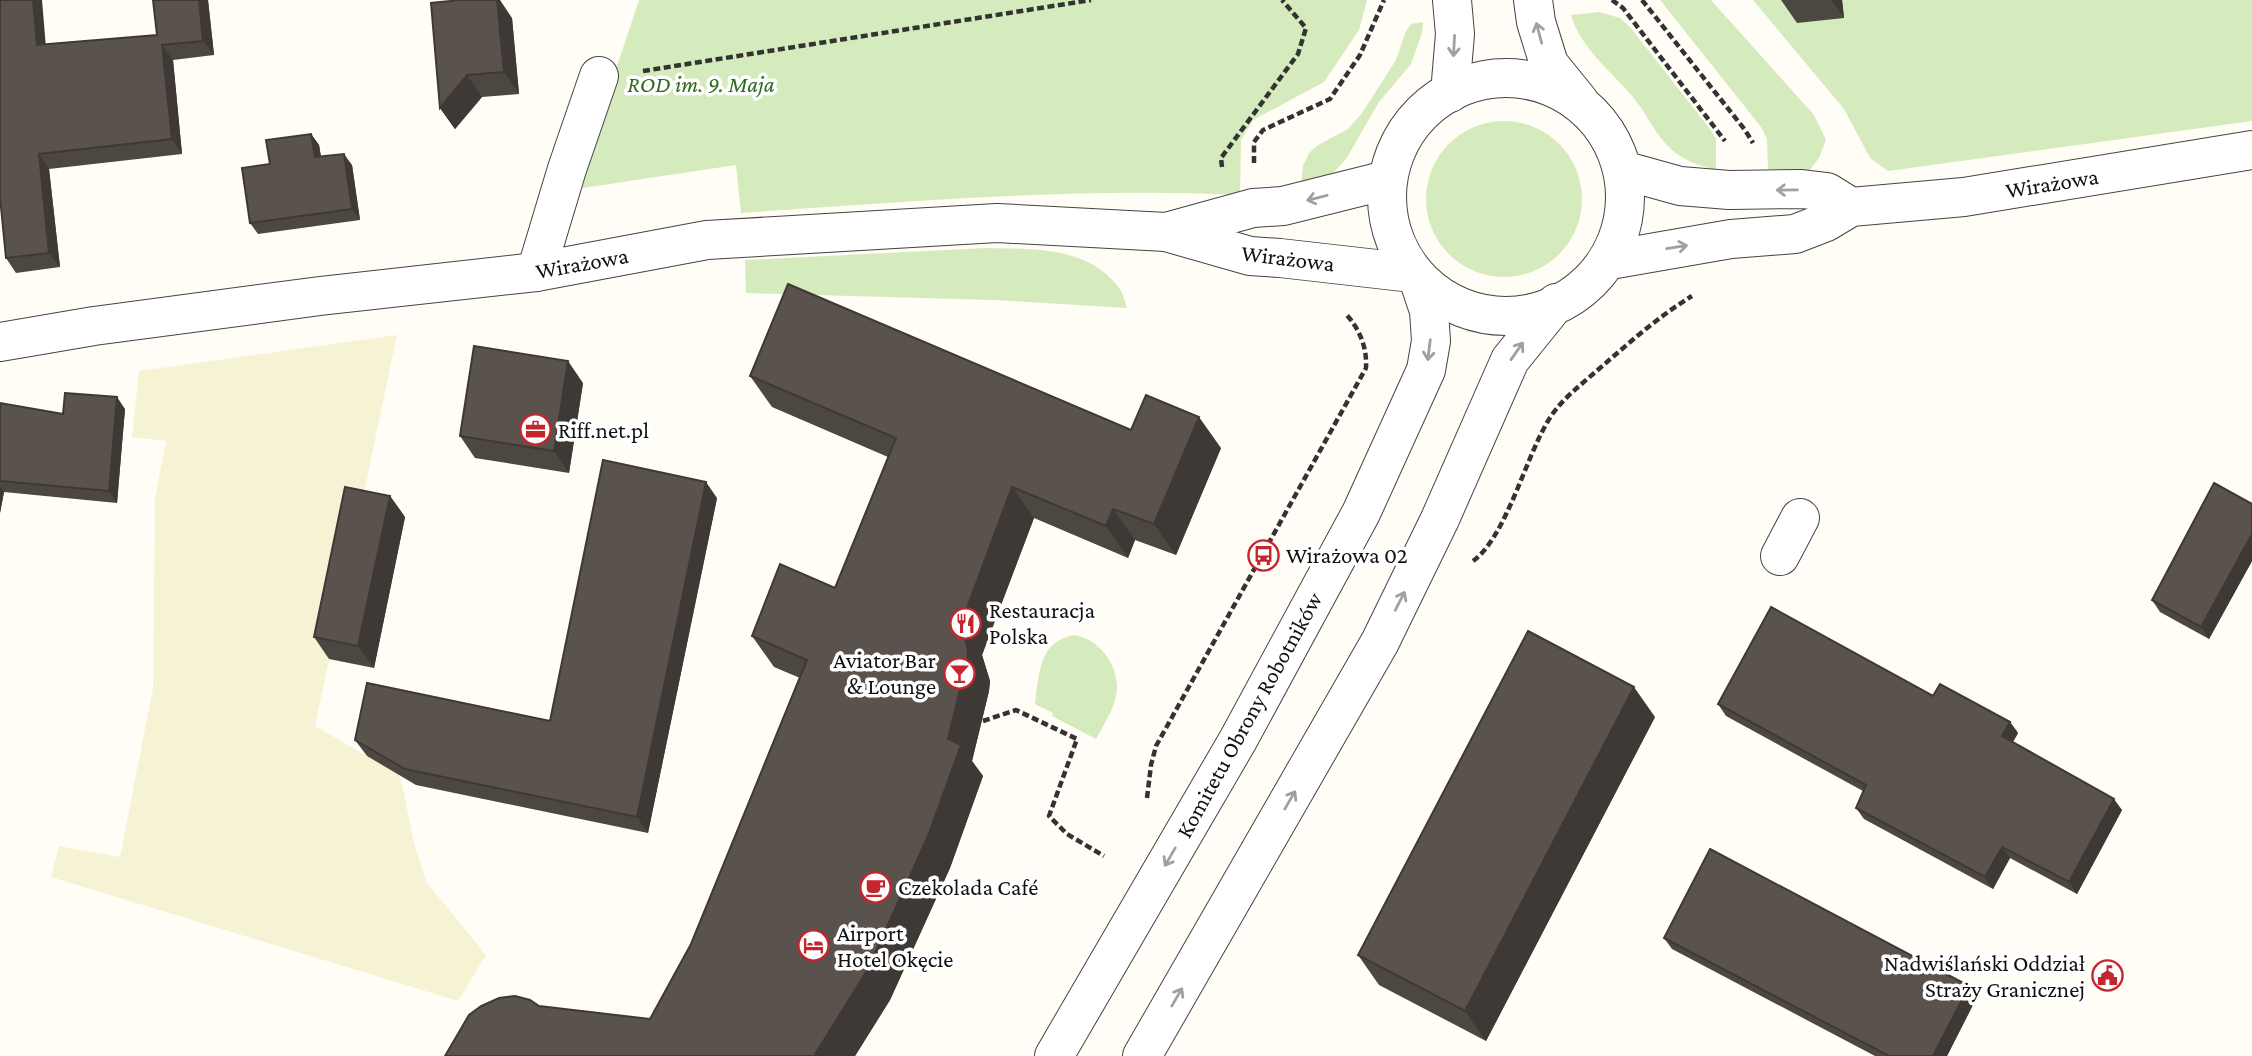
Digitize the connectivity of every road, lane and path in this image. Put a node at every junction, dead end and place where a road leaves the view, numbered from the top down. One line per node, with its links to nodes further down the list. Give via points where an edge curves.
1 (1091, 0): 8 (path)
2 (1282, 0): 15 (path, via 1306,28 1298,54)
3 (1384, 0): 19 (path, via 1360,55 1331,99 1263,130 1254,142)
4 (1452, 0): 10 (street, one-way to 10, via 1455,34)
5 (1533, 0): 11 (street, one-way to 5, via 1549,64)
6 (1612, 0): 12 (path, via 1632,19 1724,137)
7 (1642, 0): 14 (path, via 1745,130)
8 (642, 71)
9 (599, 76): 22 (street)
10 (1450, 93): 11 (street, via 1482,82 1515,80); 17 (street, via 1398,138)
11 (1580, 103): 16 (street, via 1604,126)
12 (1726, 146)
13 (2252, 150): 18 (street, Wirażowa, via 1964,197)
14 (1755, 152)
15 (1221, 158)
16 (1626, 172): 18 (street, one-way to 16, via 1826,192 1680,186); 21 (street, via 1629,198)
17 (1383, 181): 19 (street, Wirażowa, one-way to 19, via 1283,206); 23 (street, via 1383,210 1394,245)
18 (1851, 207): 21 (street, Wirażowa, one-way to 18, via 1731,239 1796,234)
19 (1253, 208): 20 (street, Wirażowa)
20 (1166, 232): 22 (street, Wirażowa, via 997,223 707,240); 23 (street, Wirażowa, via 1250,256)
21 (1610, 260): 25 (street, via 1580,292)
22 (536, 272): 27 (street, Wirażowa, via 320,296)
23 (1416, 278): 25 (street, via 1474,308 1530,312); 34 (street, Komitetu Obrony Robotników, one-way to 34, via 1429,311 1431,341 1426,370 1361,513 1238,740)
24 (1695, 294): 30 (path, via 1561,402 1534,446 1492,542)
25 (1556, 303): 35 (street, one-way to 25, via 1380,642 1510,360)
26 (1343, 310): 32 (path, via 1361,336 1366,368 1156,746)
27 (0, 342)
28 (1800, 518): 29 (street)
29 (1780, 556)
30 (1469, 564)
31 (983, 721): 33 (path, via 1016,710 1077,739 1049,816 1067,835)
32 (1145, 809)
33 (1104, 856)
34 (1054, 1056)
35 (1142, 1056)

